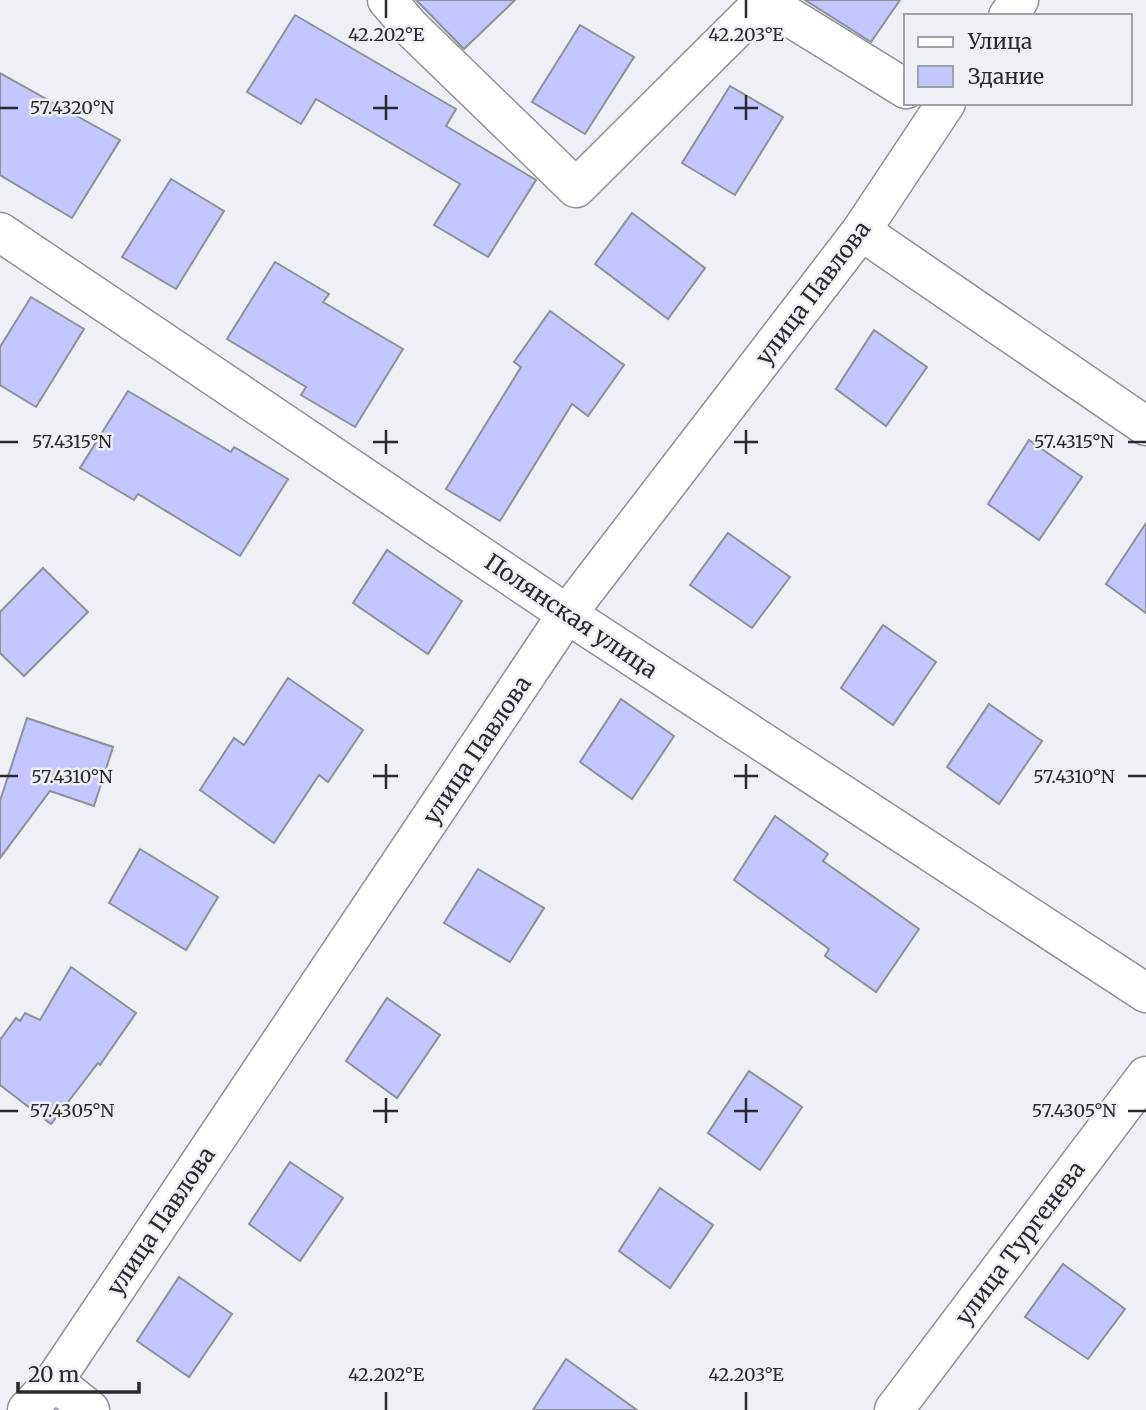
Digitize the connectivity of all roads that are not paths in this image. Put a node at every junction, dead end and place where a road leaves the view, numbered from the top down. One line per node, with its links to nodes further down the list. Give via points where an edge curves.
1 (387, 0): 2 (street, via 576,188)
2 (763, 0): 3 (street)
3 (904, 88)
4 (939, 106): 5 (street, улица Павлова)
5 (861, 231): 7 (street); 8 (street, улица Павлова)
6 (0, 232): 8 (street, Полянская улица)
7 (1146, 426)
8 (567, 614): 9 (street, Полянская улица); 11 (street, улица Павлова)
9 (1146, 993)
10 (1146, 1076): 14 (street, улица Тургенева)
11 (54, 1381): 12 (street, улица Павлова); 13 (street)
12 (27, 1410)
13 (90, 1410)
14 (894, 1410)

